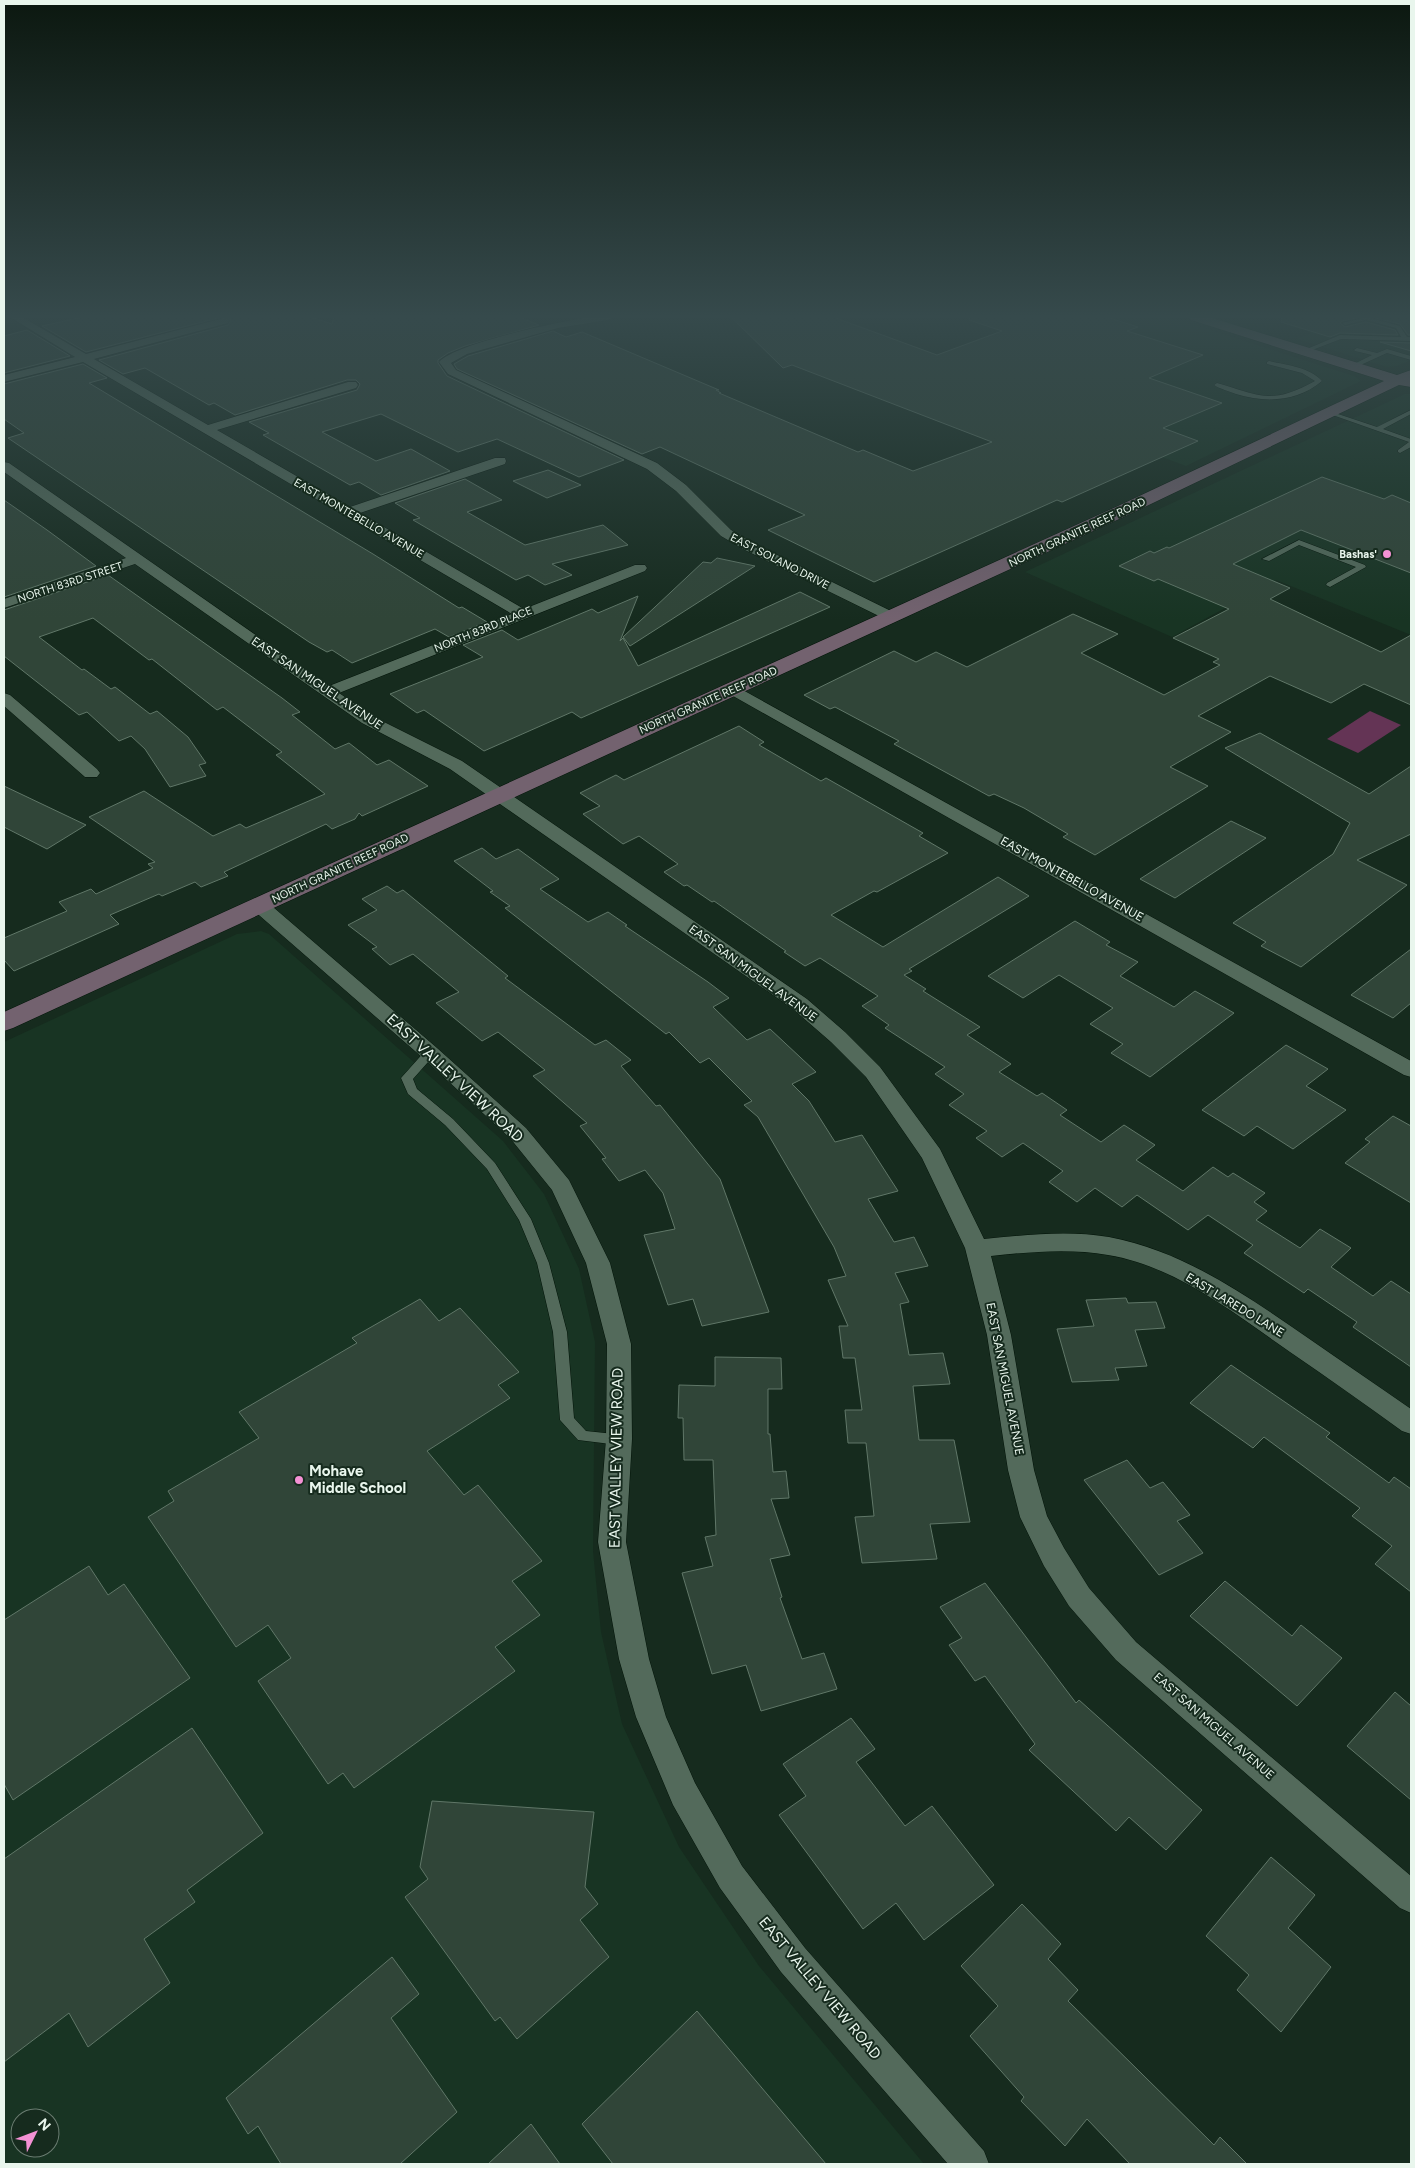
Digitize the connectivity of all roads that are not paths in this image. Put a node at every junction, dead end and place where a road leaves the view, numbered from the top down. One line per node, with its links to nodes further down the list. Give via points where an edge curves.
1 (188, 418): 7 (street, EAST MONTEBELLO AVENUE)
2 (242, 418): 7 (street)
3 (550, 418): 20 (street, EAST SOLANO DRIVE, via 652,466 681,488 726,533)
4 (1317, 418): 20 (street, NORTH GRANITE REEF ROAD)
5 (1347, 418): 8 (lane)
6 (1399, 418): 8 (lane)
7 (206, 429): 13 (street, EAST MONTEBELLO AVENUE)
8 (1378, 429): 9 (lane)
9 (1411, 442): 10 (lane)
10 (1400, 451)
11 (500, 461): 13 (street)
12 (4, 466): 14 (street, EAST SAN MIGUEL AVENUE)
13 (350, 512): 19 (street, EAST MONTEBELLO AVENUE)
14 (137, 559): 18 (street, NORTH 83RD STREET); 22 (street, EAST SAN MIGUEL AVENUE)
15 (1266, 559): 17 (lane, via 1299,542 1362,567)
16 (640, 568): 19 (street, NORTH 83RD PLACE)
17 (1330, 585)
18 (4, 604)
19 (523, 614): 22 (street, NORTH 83RD PLACE)
20 (892, 616): 21 (street, NORTH GRANITE REEF ROAD)
21 (732, 689): 25 (street, NORTH GRANITE REEF ROAD); 29 (street, EAST MONTEBELLO AVENUE)
22 (327, 692): 25 (street, EAST SAN MIGUEL AVENUE, via 368,720 456,765)
23 (4, 698): 24 (street)
24 (91, 773)
25 (499, 795): 26 (street, NORTH GRANITE REEF ROAD); 30 (street, EAST SAN MIGUEL AVENUE, via 800,1004 838,1037 873,1072 932,1155)
26 (259, 905): 27 (street, NORTH GRANITE REEF ROAD); 28 (street, EAST VALLEY VIEW ROAD)
27 (4, 1022)
28 (430, 1052): 32 (street, EAST VALLEY VIEW ROAD, via 518,1133 561,1186 598,1263 619,1344); 32 (lane, via 407,1078 412,1091 491,1166 525,1219 542,1263 560,1332 567,1420 583,1436)
29 (1411, 1070)
30 (977, 1248): 31 (street, EAST LAREDO LANE, via 1065,1242 1110,1246 1156,1260 1212,1288 1262,1319); 33 (street, EAST SAN MIGUEL AVENUE, via 999,1335 1022,1470 1034,1517 1079,1598 1126,1651)
31 (1411, 1423)
32 (619, 1439): 34 (street, EAST VALLEY VIEW ROAD, via 612,1542 634,1659 652,1718 684,1794 731,1877 793,1960)
33 (1411, 1897)
34 (971, 2164)

